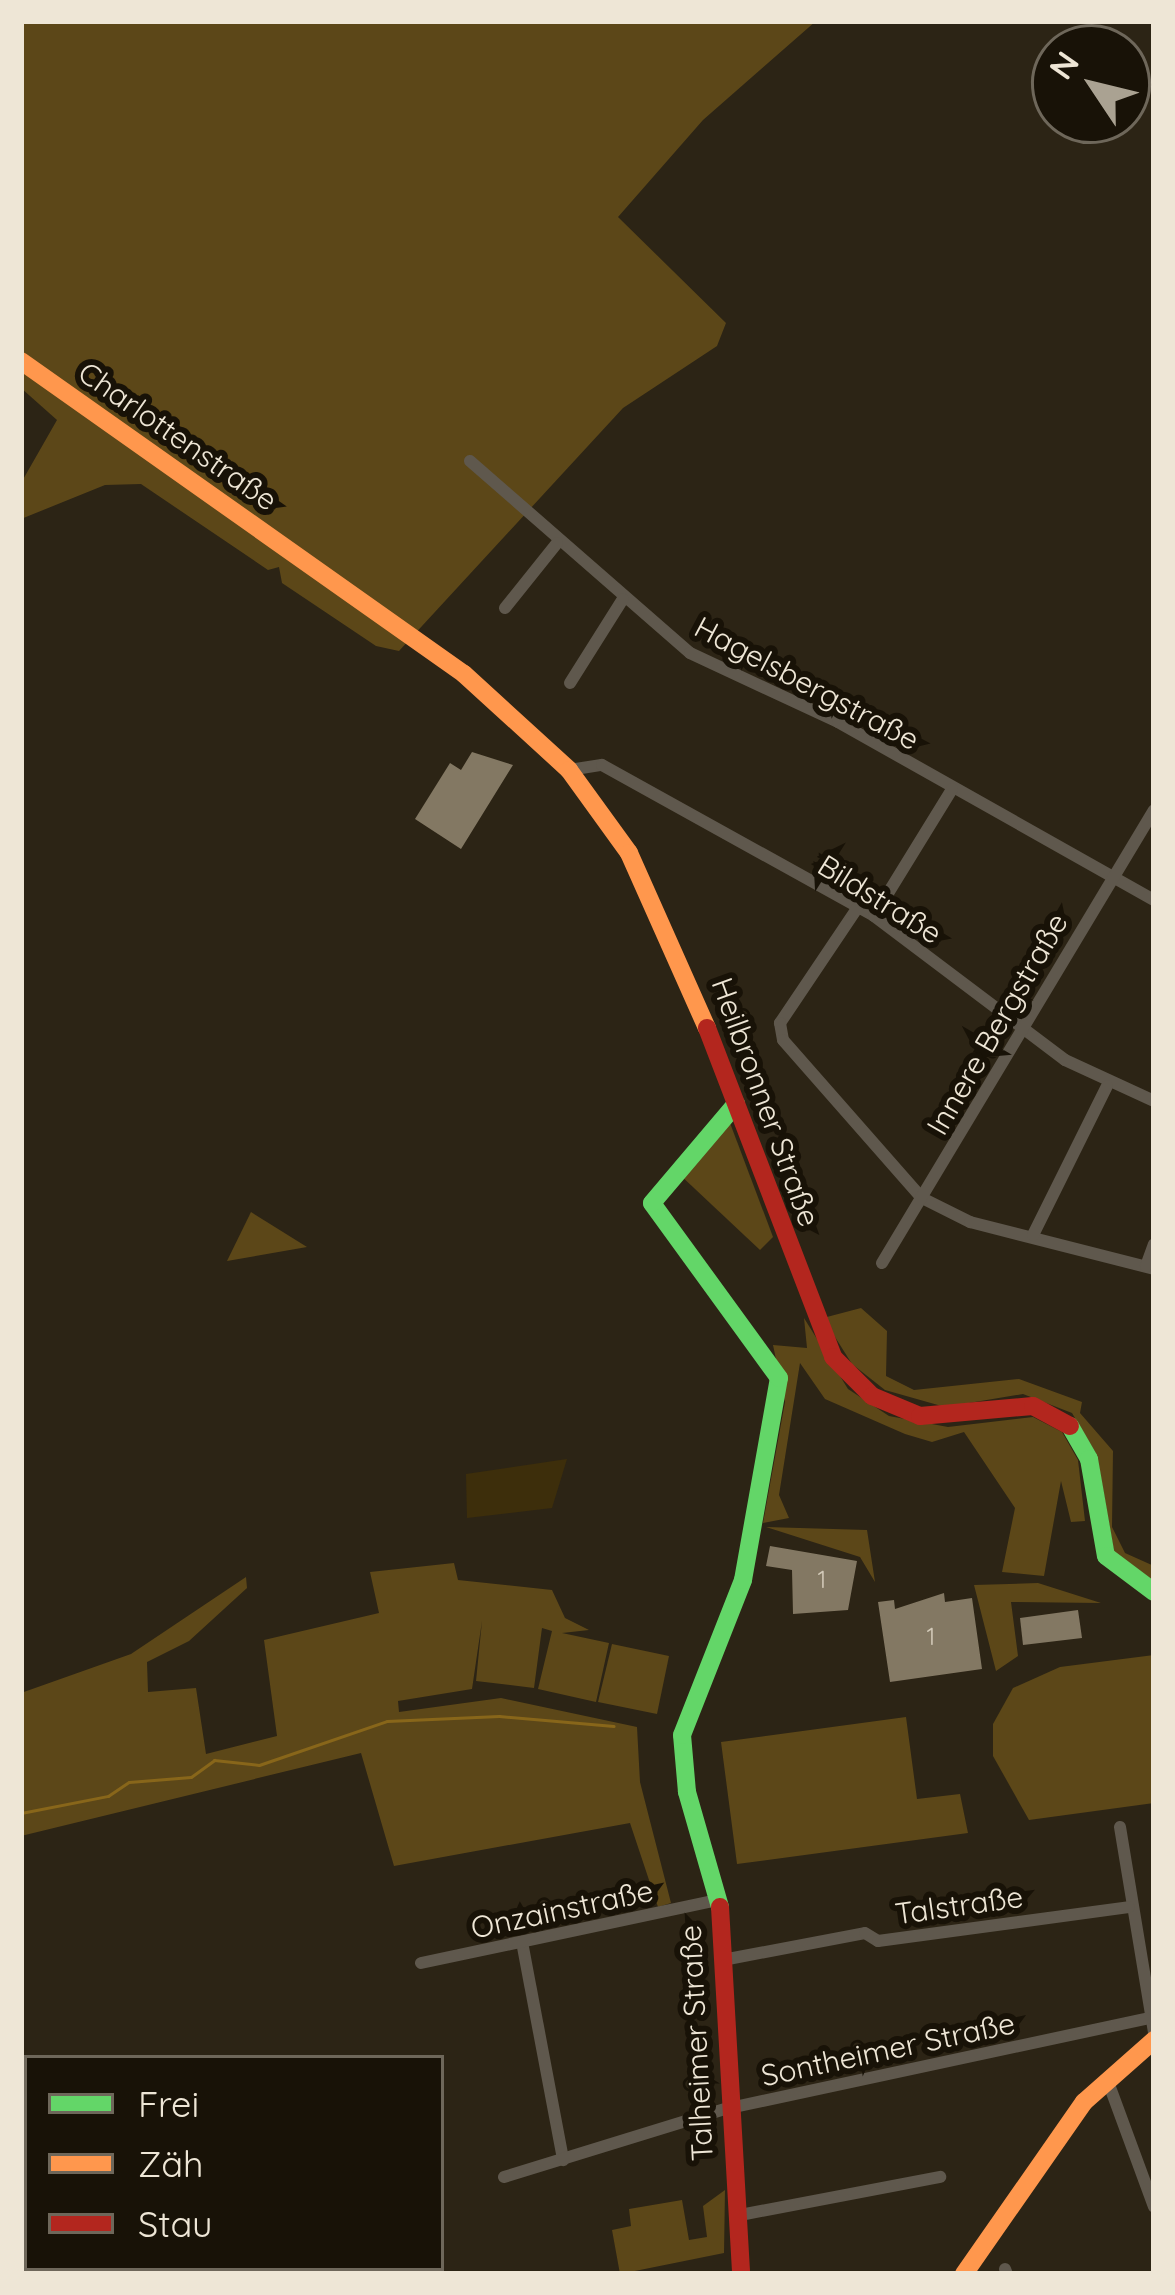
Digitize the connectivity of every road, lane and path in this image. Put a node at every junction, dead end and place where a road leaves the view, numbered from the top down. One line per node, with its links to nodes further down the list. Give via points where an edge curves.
1 (21, 361): 4 (main road, Charlottenstraße)
2 (470, 461): 3 (street, Hagelsbergstraße)
3 (557, 543): 5 (street, Hagelsbergstraße); 6 (street)
4 (302, 558): 8 (main road, Heilbronner Straße, via 464,674)
5 (623, 599): 7 (street); 9 (street, Hagelsbergstraße, via 690,652)
6 (505, 608)
7 (570, 683)
8 (569, 770): 13 (street, Bildstraße, via 602,765); 18 (main road, Heilbronner Straße, via 649,888)
9 (952, 789): 11 (street, Hagelsbergstraße); 14 (street)
10 (1154, 810): 11 (street, Innere Bergstraße)
11 (1109, 876): 12 (street, Hagelsbergstraße); 15 (street, Innere Bergstraße)
12 (1154, 900)
13 (858, 907): 14 (street, Bildstraße); 19 (street, via 780,1022 783,1040)
14 (874, 916): 15 (street, Bildstraße)
15 (1026, 1031): 16 (street, Bildstraße); 19 (street, Innere Bergstraße)
16 (1107, 1086): 17 (street, Bildstraße); 20 (street)
17 (1154, 1101)
18 (736, 1104): 24 (main road, Heilbronner Straße, via 833,1357 872,1396 920,1416 1033,1406 1058,1415 1089,1459 1106,1556); 26 (main road, Talheimer Straße, via 652,1203 779,1378 735,1608 682,1736)
19 (922, 1198): 20 (street, via 970,1222); 22 (street, Innere Bergstraße)
20 (1033, 1235): 23 (street)
21 (1154, 1244): 23 (street)
22 (882, 1263)
23 (1150, 1268)
24 (1154, 1592)
25 (1120, 1827): 27 (street)
26 (713, 1901): 28 (street, Onzainstraße); 29 (main road, Talheimer Straße)
27 (1129, 1907): 29 (street, Talstraße, via 878,1940 866,1933); 31 (street)
28 (522, 1942): 30 (street, Onzainstraße); 35 (street)
29 (728, 1959): 34 (main road, Talheimer Straße)
30 (421, 1964)
31 (1145, 2018): 32 (street); 34 (street, Sontheimer Straße)
32 (1154, 2037): 33 (main road)
33 (1107, 2079): 38 (street); 41 (main road)
34 (725, 2109): 35 (street, Sontheimer Straße); 39 (main road, Talheimer Straße)
35 (563, 2160): 37 (street, Sontheimer Straße)
36 (940, 2176): 39 (street)
37 (504, 2177)
38 (1154, 2207)
39 (735, 2216): 40 (main road, Talheimer Straße)
40 (741, 2274)
41 (964, 2274)

